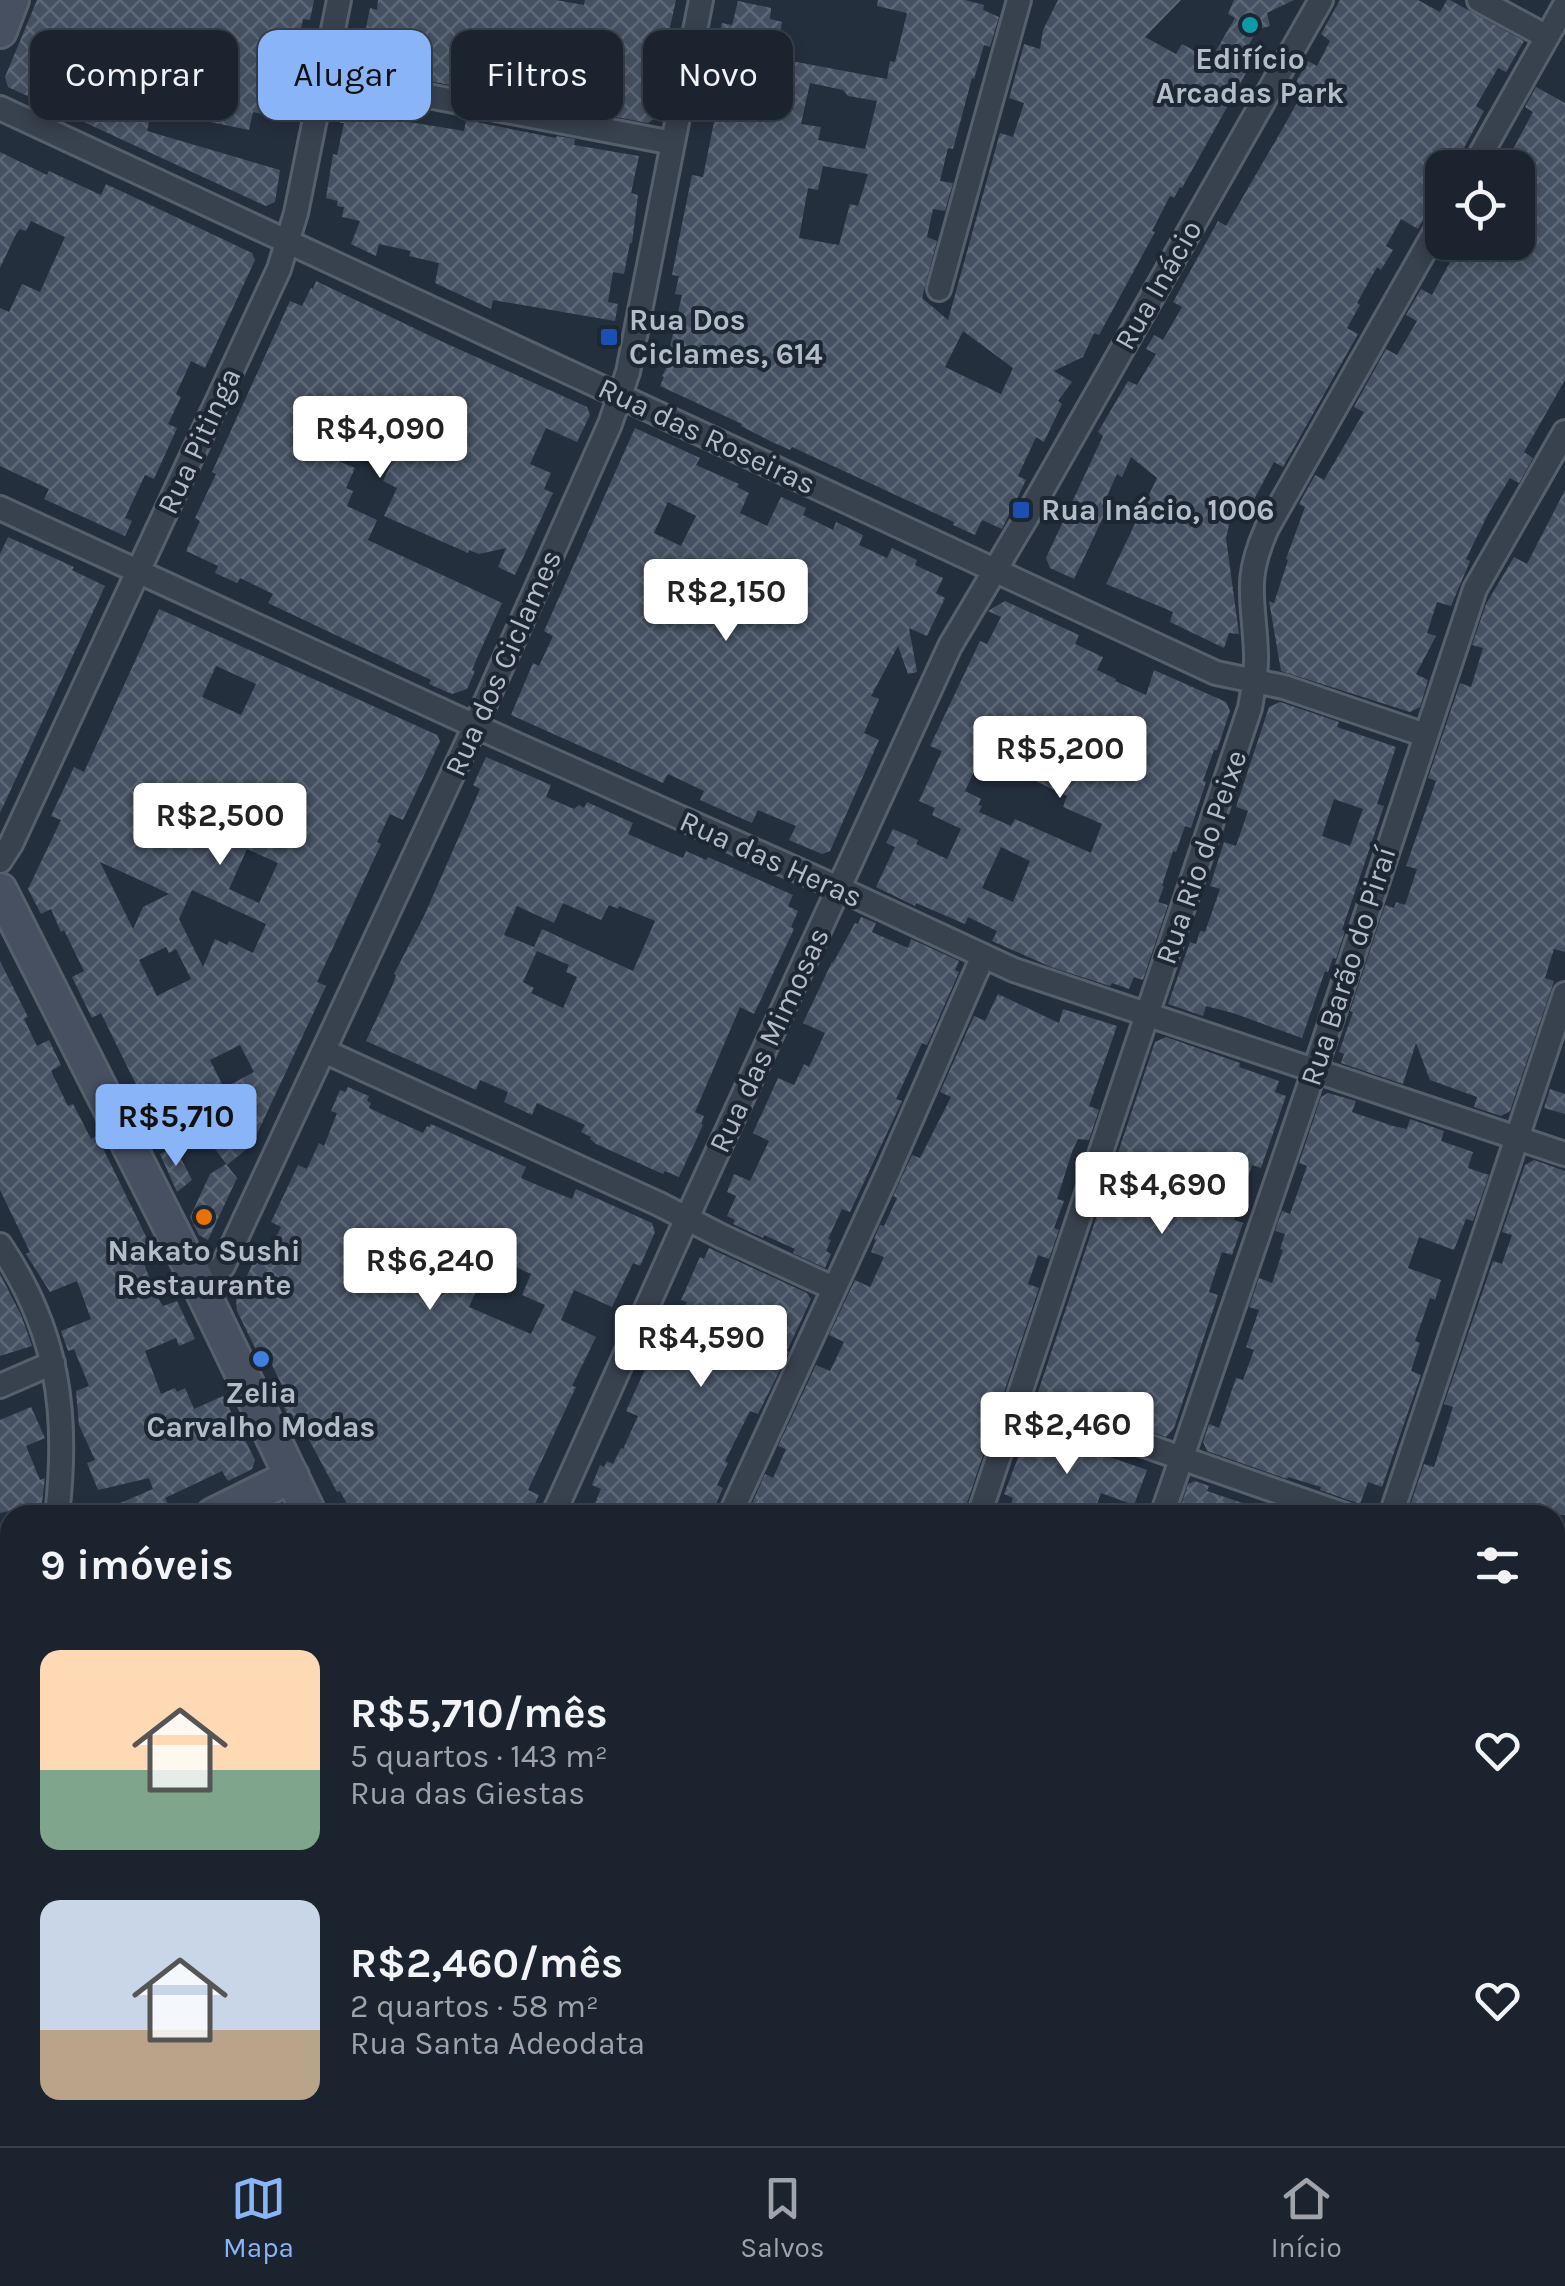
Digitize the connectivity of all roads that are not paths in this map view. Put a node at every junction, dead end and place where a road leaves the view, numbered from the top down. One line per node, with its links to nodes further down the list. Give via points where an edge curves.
1 (12, 0): 9 (main road)
2 (340, 0): 8 (street, Rua Pitinga)
3 (702, 0): 14 (street, Rua dos Ciclames)
4 (1019, 0): 18 (street)
5 (1320, 0): 22 (street, Rua Inácio)
6 (1479, 0): 10 (street)
7 (1565, 5): 10 (street)
8 (334, 30)
9 (0, 31)
10 (1547, 37): 15 (street)
11 (431, 97): 14 (street)
12 (0, 108): 16 (street, Rua das Roseiras)
13 (315, 120): 16 (street, Rua Pitinga)
14 (673, 143): 19 (street, Rua dos Ciclames)
15 (1483, 150)
16 (289, 241): 19 (street, Rua das Roseiras); 23 (street, Rua Pitinga)
17 (1425, 250): 24 (street, Rua Rio do Peixe, via 1257,550 1250,598)
18 (940, 289)
19 (620, 396): 22 (street, Rua das Roseiras); 25 (street, Rua dos Ciclames)
20 (1565, 432): 26 (street, Rua Barão do Piraí, via 1475,589)
21 (0, 508): 23 (street, Rua das Heras)
22 (996, 571): 24 (street, Rua das Roseiras, via 1216,673); 28 (street, Rua das Mimosas, via 950,646)
23 (139, 572): 25 (street, Rua das Heras); 27 (street, Rua Pitinga)
24 (1255, 682): 26 (street, Rua das Roseiras); 32 (street, Rua Rio do Peixe)
25 (474, 726): 28 (street, Rua das Heras); 33 (street, Rua dos Ciclames)
26 (1425, 736): 34 (street, Rua Barão do Piraí)
27 (0, 861)
28 (838, 888): 30 (street, Rua das Heras); 37 (street, Rua das Mimosas)
29 (0, 890): 39 (main road)
30 (983, 956): 32 (street, Rua das Heras); 40 (street)
31 (1565, 994): 35 (street)
32 (1146, 1016): 34 (street, Rua das Heras); 43 (street, Rua Rio do Peixe)
33 (324, 1051): 37 (street); 39 (street, Rua dos Ciclames, via 223,1266)
34 (1314, 1072): 35 (street, Rua das Heras); 44 (street, Rua Barão do Piraí)
35 (1518, 1139): 36 (street, Rua das Heras); 54 (street)
36 (1565, 1154)
37 (687, 1218): 40 (street); 49 (street, Rua das Mimosas)
38 (0, 1245): 41 (street, via 40,1317)
39 (198, 1284): 45 (main road)
40 (832, 1288): 50 (street)
41 (53, 1364): 42 (street); 46 (street, via 61,1410)
42 (0, 1386)
43 (1018, 1401): 44 (street); 51 (street, Rua Rio do Peixe)
44 (1181, 1458): 52 (street, Rua Barão do Piraí); 53 (street)
45 (292, 1476): 47 (main road); 48 (main road)
46 (57, 1505)
47 (233, 1505)
48 (305, 1505)
49 (558, 1505)
50 (734, 1505)
51 (982, 1505)
52 (1165, 1505)
53 (1317, 1505)
54 (1394, 1505)

